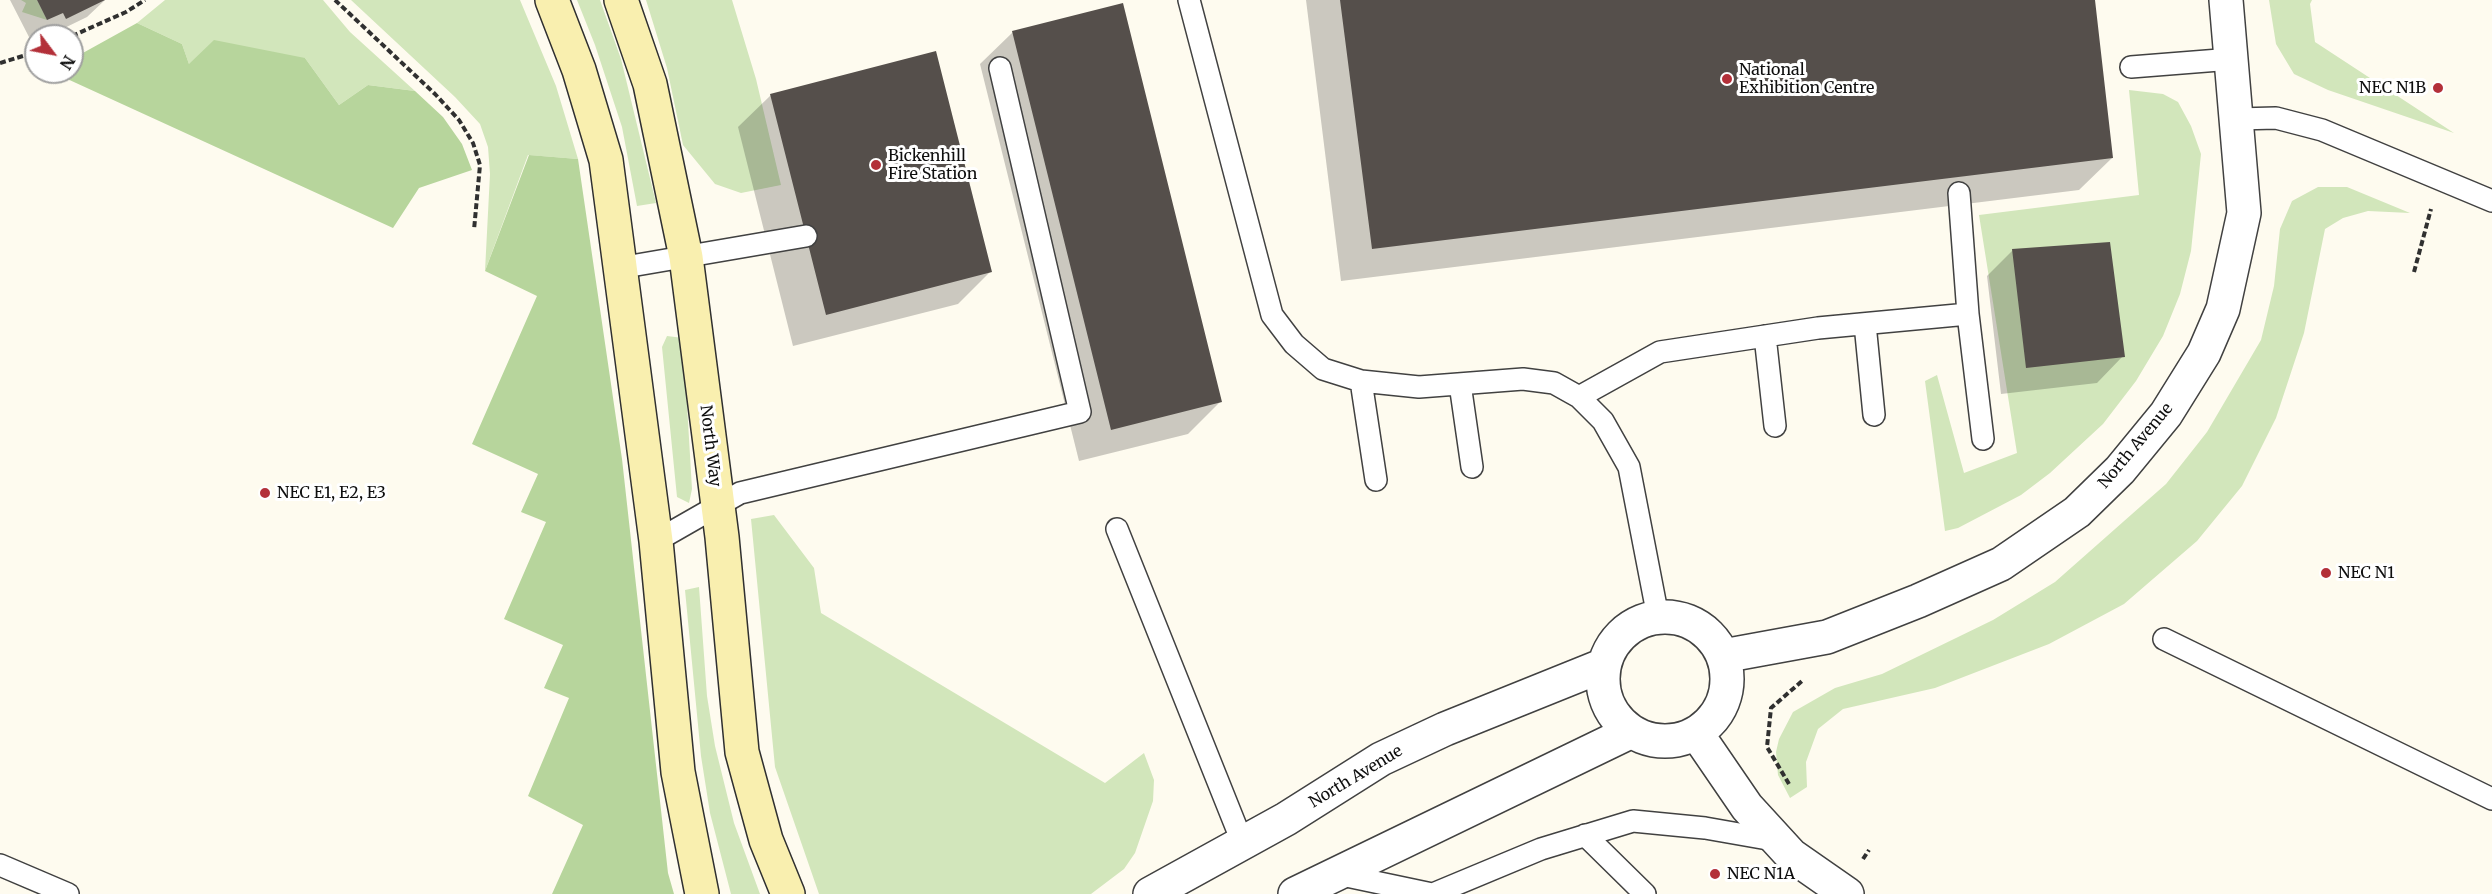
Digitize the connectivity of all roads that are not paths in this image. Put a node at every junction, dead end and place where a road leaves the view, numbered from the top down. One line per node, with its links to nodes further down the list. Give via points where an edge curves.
1 (552, 0): 13 (street, via 579,70 606,160)
2 (621, 0): 12 (street, North Way, via 650,84)
3 (1188, 0): 17 (lane, via 1272,315 1294,345 1323,369)
4 (2226, 0): 5 (street, North Avenue)
5 (2232, 59): 6 (lane); 8 (street, North Avenue)
6 (2131, 67)
7 (1000, 68): 25 (lane, via 1080,412 740,493)
8 (2237, 119): 10 (lane, via 2276,118 2322,130); 30 (street, North Avenue, via 2244,213 2223,309 2204,353 2166,414 2120,470 2077,512 2001,564 1827,637)
9 (1959, 193): 14 (lane)
10 (2492, 201)
11 (806, 236): 12 (lane)
12 (686, 257): 13 (lane); 25 (street, North Way)
13 (619, 268): 27 (street)
14 (1968, 314): 15 (lane); 22 (lane)
15 (1864, 324): 16 (lane); 20 (lane)
16 (1765, 336): 19 (lane, via 1660,352); 21 (lane)
17 (1361, 381): 18 (lane, via 1419,387); 24 (lane)
18 (1460, 384): 19 (lane, via 1523,379 1554,383); 23 (lane)
19 (1579, 397): 28 (lane, via 1603,421 1629,467)
20 (1874, 415)
21 (1775, 426)
22 (1983, 439)
23 (1472, 467)
24 (1376, 480)
25 (718, 505): 27 (lane); 42 (street, North Way, via 742,753 766,840)
26 (1117, 529): 37 (lane)
27 (656, 541): 41 (street, via 678,772)
28 (1658, 617): 30 (street, via 1692,622 1710,636); 31 (street, via 1643,620 1624,632 1612,644)
29 (2164, 639): 34 (lane)
30 (1723, 656): 33 (street, via 1727,693 1718,713)
31 (1604, 665): 32 (street, via 1605,700 1614,718); 37 (street, North Avenue, via 1381,759)
32 (1630, 732): 33 (street, via 1659,742 1676,742); 39 (street)
33 (1697, 734): 36 (street, via 1747,807)
34 (2492, 799)
35 (1585, 836): 36 (lane, via 1634,821); 45 (lane, via 1540,849); 46 (lane)
36 (1779, 841): 47 (street, via 1791,855)
37 (1243, 844): 43 (street, North Avenue)
38 (0, 865): 40 (lane)
39 (1337, 874): 44 (street); 45 (lane)
40 (68, 894)
41 (702, 894)
42 (788, 894)
43 (1150, 894)
44 (1295, 894)
45 (1432, 894)
46 (1645, 894)
47 (1847, 894)

